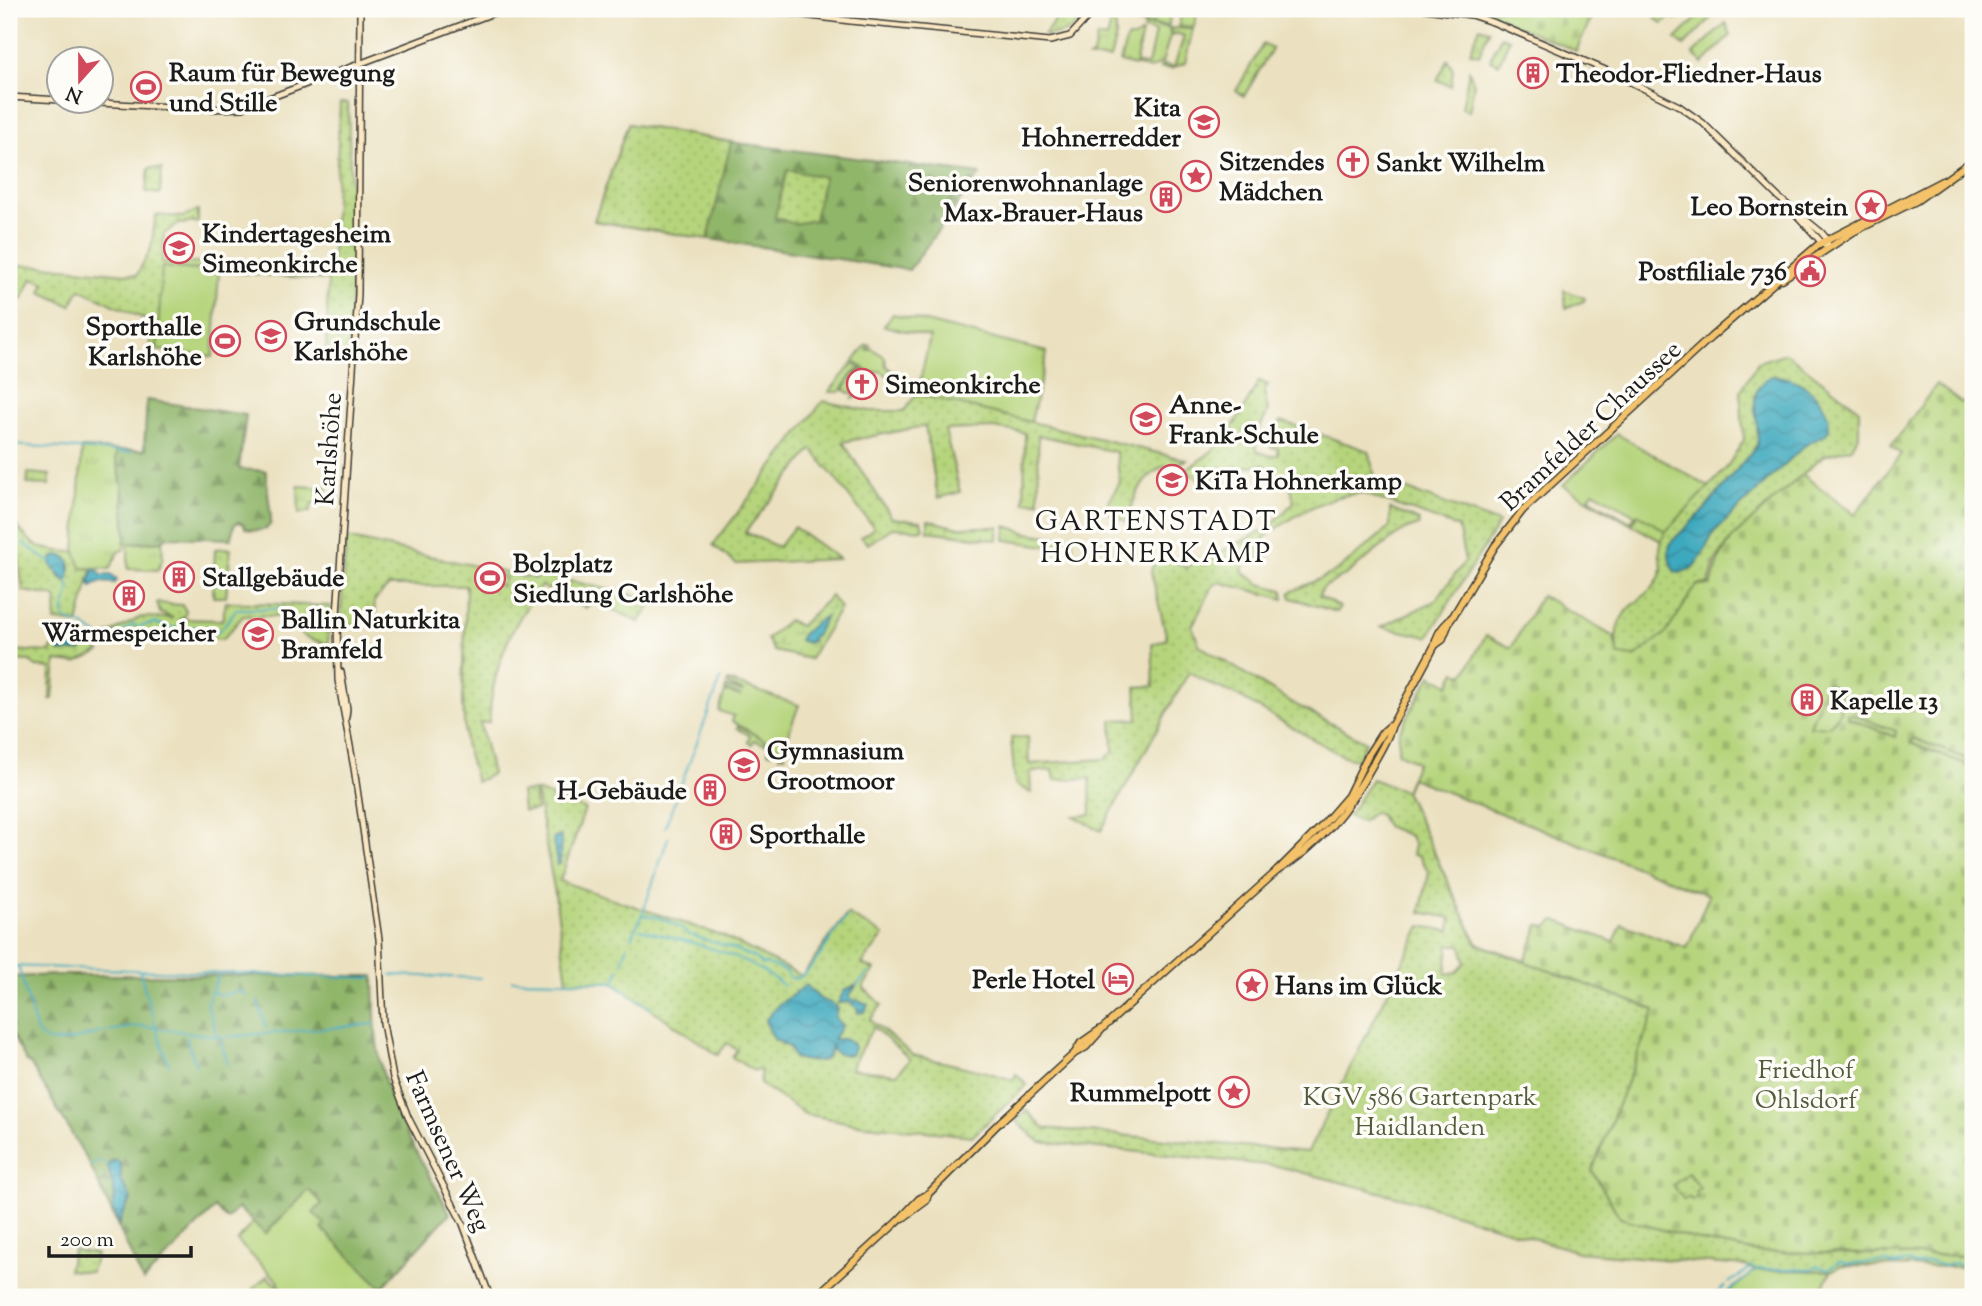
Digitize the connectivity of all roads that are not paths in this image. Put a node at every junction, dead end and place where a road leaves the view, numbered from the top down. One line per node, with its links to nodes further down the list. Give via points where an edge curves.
1 (359, 9): 6 (street, Karlshöhe)
2 (504, 9): 6 (street)
3 (756, 9): 4 (street, via 1050,41 1075,31)
4 (1095, 9)
5 (1425, 9): 12 (street, via 1495,23 1679,106 1703,123)
6 (358, 64): 9 (street, via 243,108); 15 (street, Karlshöhe, via 359,274 337,615 346,719)
7 (9, 97): 8 (street)
8 (46, 99)
9 (116, 104)
10 (1973, 160): 11 (main road, Bramfelder Chaussee)
11 (1942, 181): 12 (main road, Bramfelder Chaussee); 13 (main road, Bramfelder Chaussee, via 1916,201)
12 (1824, 241): 13 (street); 14 (main road, Bramfelder Chaussee)
13 (1828, 248): 14 (main road, Bramfelder Chaussee)
14 (1779, 280): 17 (main road, Bramfelder Chaussee, via 1523,510 1495,546 1343,803 1315,838 1075,1053)
15 (381, 975): 16 (street, Farmsener Weg, via 386,1042 398,1095 460,1217)
16 (490, 1297)
17 (815, 1297)

